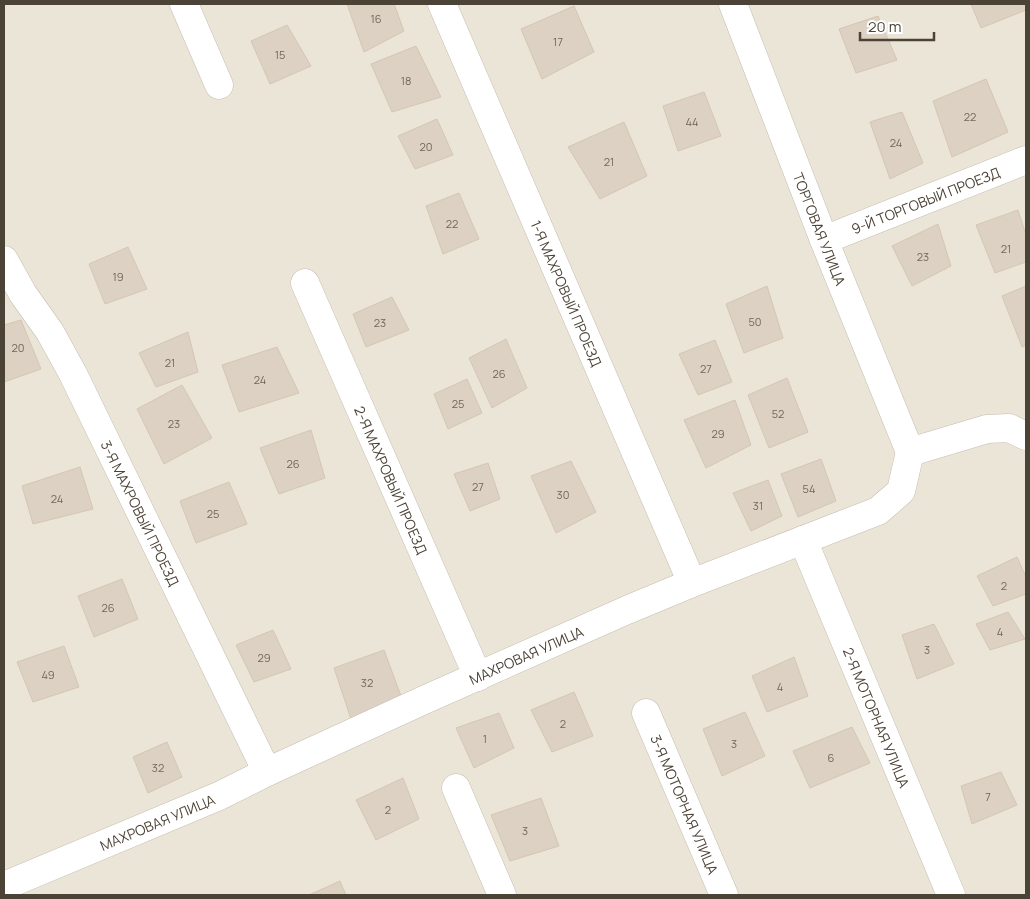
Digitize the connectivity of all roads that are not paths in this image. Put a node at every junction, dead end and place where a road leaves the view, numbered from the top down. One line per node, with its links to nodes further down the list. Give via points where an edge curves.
1 (184, 4): 4 (street)
2 (442, 4): 12 (street, 1-Я МАХРОВЫЙ ПРОЕЗД)
3 (742, 6): 6 (street, ТОРГОВАЯ УЛИЦА)
4 (219, 85)
5 (1026, 160): 6 (street, 9-Й ТОРГОВЫЙ ПРОЕЗД)
6 (824, 240): 10 (street, ТОРГОВАЯ УЛИЦА)
7 (4, 260): 15 (street, 3-Я МАХРОВЫЙ ПРОЕЗД, via 73,374)
8 (305, 282): 13 (street, 2-Я МАХРОВЫЙ ПРОЕЗД)
9 (1026, 436): 10 (street, via 1009,428 987,429)
10 (910, 452): 11 (street, МАХРОВАЯ УЛИЦА, via 901,492 878,511)
11 (803, 540): 12 (street, МАХРОВАЯ УЛИЦА); 20 (street, 2-Я МОТОРНАЯ УЛИЦА)
12 (692, 583): 13 (street, МАХРОВАЯ УЛИЦА)
13 (478, 677): 15 (street, МАХРОВАЯ УЛИЦА)
14 (646, 712): 19 (street, 3-Я МОТОРНАЯ УЛИЦА)
15 (267, 772): 17 (street, МАХРОВАЯ УЛИЦА, via 219,796)
16 (456, 788): 18 (street)
17 (5, 883)
18 (502, 895)
19 (724, 895)
20 (951, 895)

